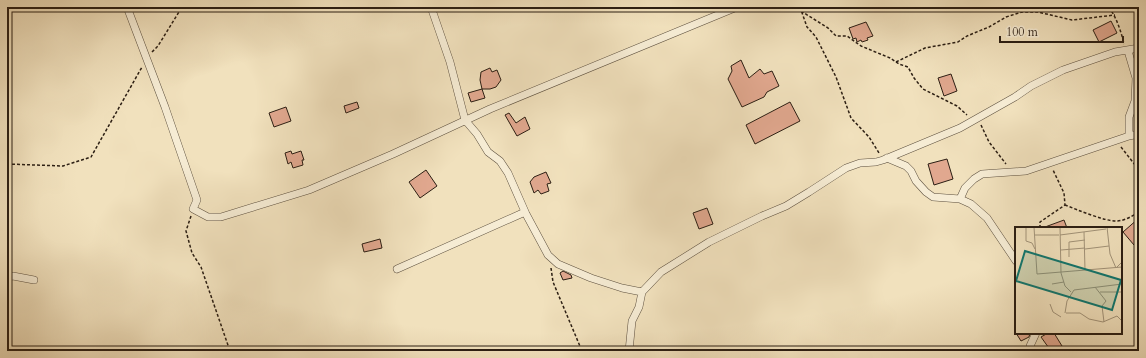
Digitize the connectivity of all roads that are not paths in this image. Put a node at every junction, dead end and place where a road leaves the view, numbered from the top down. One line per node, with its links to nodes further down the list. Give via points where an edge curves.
1 (127, 7): 7 (street, via 197,200 193,209 208,217 221,217 309,190)
2 (431, 7): 7 (street, via 450,62)
3 (737, 7): 4 (street)
4 (720, 10): 7 (street)
5 (1139, 48): 6 (street)
6 (1127, 51): 9 (street, via 1136,78); 10 (street, via 1115,52 1063,70 975,119)
7 (465, 120): 12 (street, via 488,152 500,161 508,172)
8 (1139, 134): 9 (street)
9 (1129, 136): 11 (street, via 1026,171 982,174 965,188)
10 (885, 159): 11 (street, via 906,166 912,171 916,181 933,197); 17 (street, via 846,168 786,206 709,242 661,272)
11 (960, 199): 13 (street, via 971,204 987,218)
12 (525, 212): 14 (street); 17 (street, via 548,254 558,264 591,278)
13 (1015, 260)
14 (397, 269)
15 (7, 277): 16 (street)
16 (34, 280)
17 (642, 292): 19 (street, via 639,307 632,321)
18 (1036, 334): 20 (street, via 1030,346)
19 (629, 351)
20 (1031, 351)

